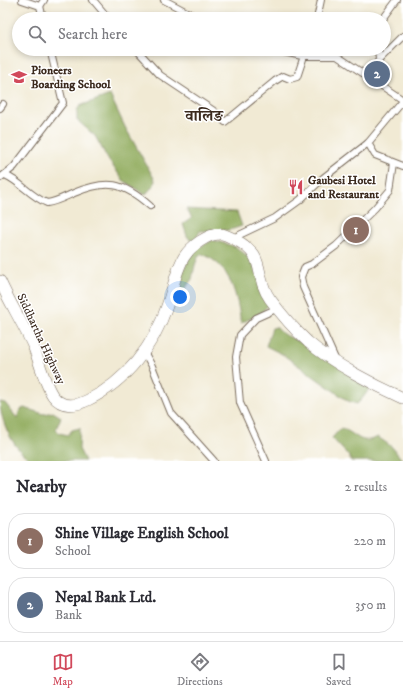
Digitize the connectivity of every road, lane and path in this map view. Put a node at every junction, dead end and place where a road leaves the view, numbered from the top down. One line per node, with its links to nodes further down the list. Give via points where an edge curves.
1 (22, 0): 7 (street)
2 (44, 0): 7 (street)
3 (93, 0): 9 (street)
4 (164, 0): 10 (street)
5 (321, 0): 11 (street)
6 (397, 0): 12 (street)
7 (40, 6): 8 (street)
8 (41, 12)
9 (103, 12)
10 (187, 12)
11 (318, 12)
12 (388, 12)
13 (403, 36): 14 (street)
14 (391, 48)
15 (52, 56): 26 (street, via 63,104 14,167)
16 (142, 56): 17 (street, via 160,75 226,122 275,81 283,76 290,79 297,77)
17 (307, 56): 21 (street, via 337,56)
18 (379, 56): 20 (street)
19 (383, 56): 20 (street)
20 (379, 60): 21 (street)
21 (368, 77): 22 (street)
22 (403, 101): 23 (street)
23 (368, 143): 24 (street, via 375,155); 28 (street, via 275,218)
24 (394, 163): 25 (street); 32 (street, via 390,190 375,208 336,246 312,264 305,266 302,271 303,287)
25 (403, 166)
26 (2, 177): 27 (street, via 20,184 47,203 103,184 131,190)
27 (150, 206)
28 (232, 238): 30 (highway, Siddhartha Highway, via 251,249 258,260 264,287); 31 (highway, Siddhartha Highway, via 221,234 208,237 192,248 184,258 162,320)
29 (0, 281): 31 (highway, Siddhartha Highway, via 33,346 53,396 65,405 78,405 104,392)
30 (278, 308): 32 (highway, Siddhartha Highway, via 308,343); 35 (street, via 256,318 240,336 236,357 240,403)
31 (144, 352): 34 (street, via 171,413)
32 (337, 362): 33 (highway, Siddhartha Highway)
33 (403, 398)
34 (214, 461)
35 (266, 461)

